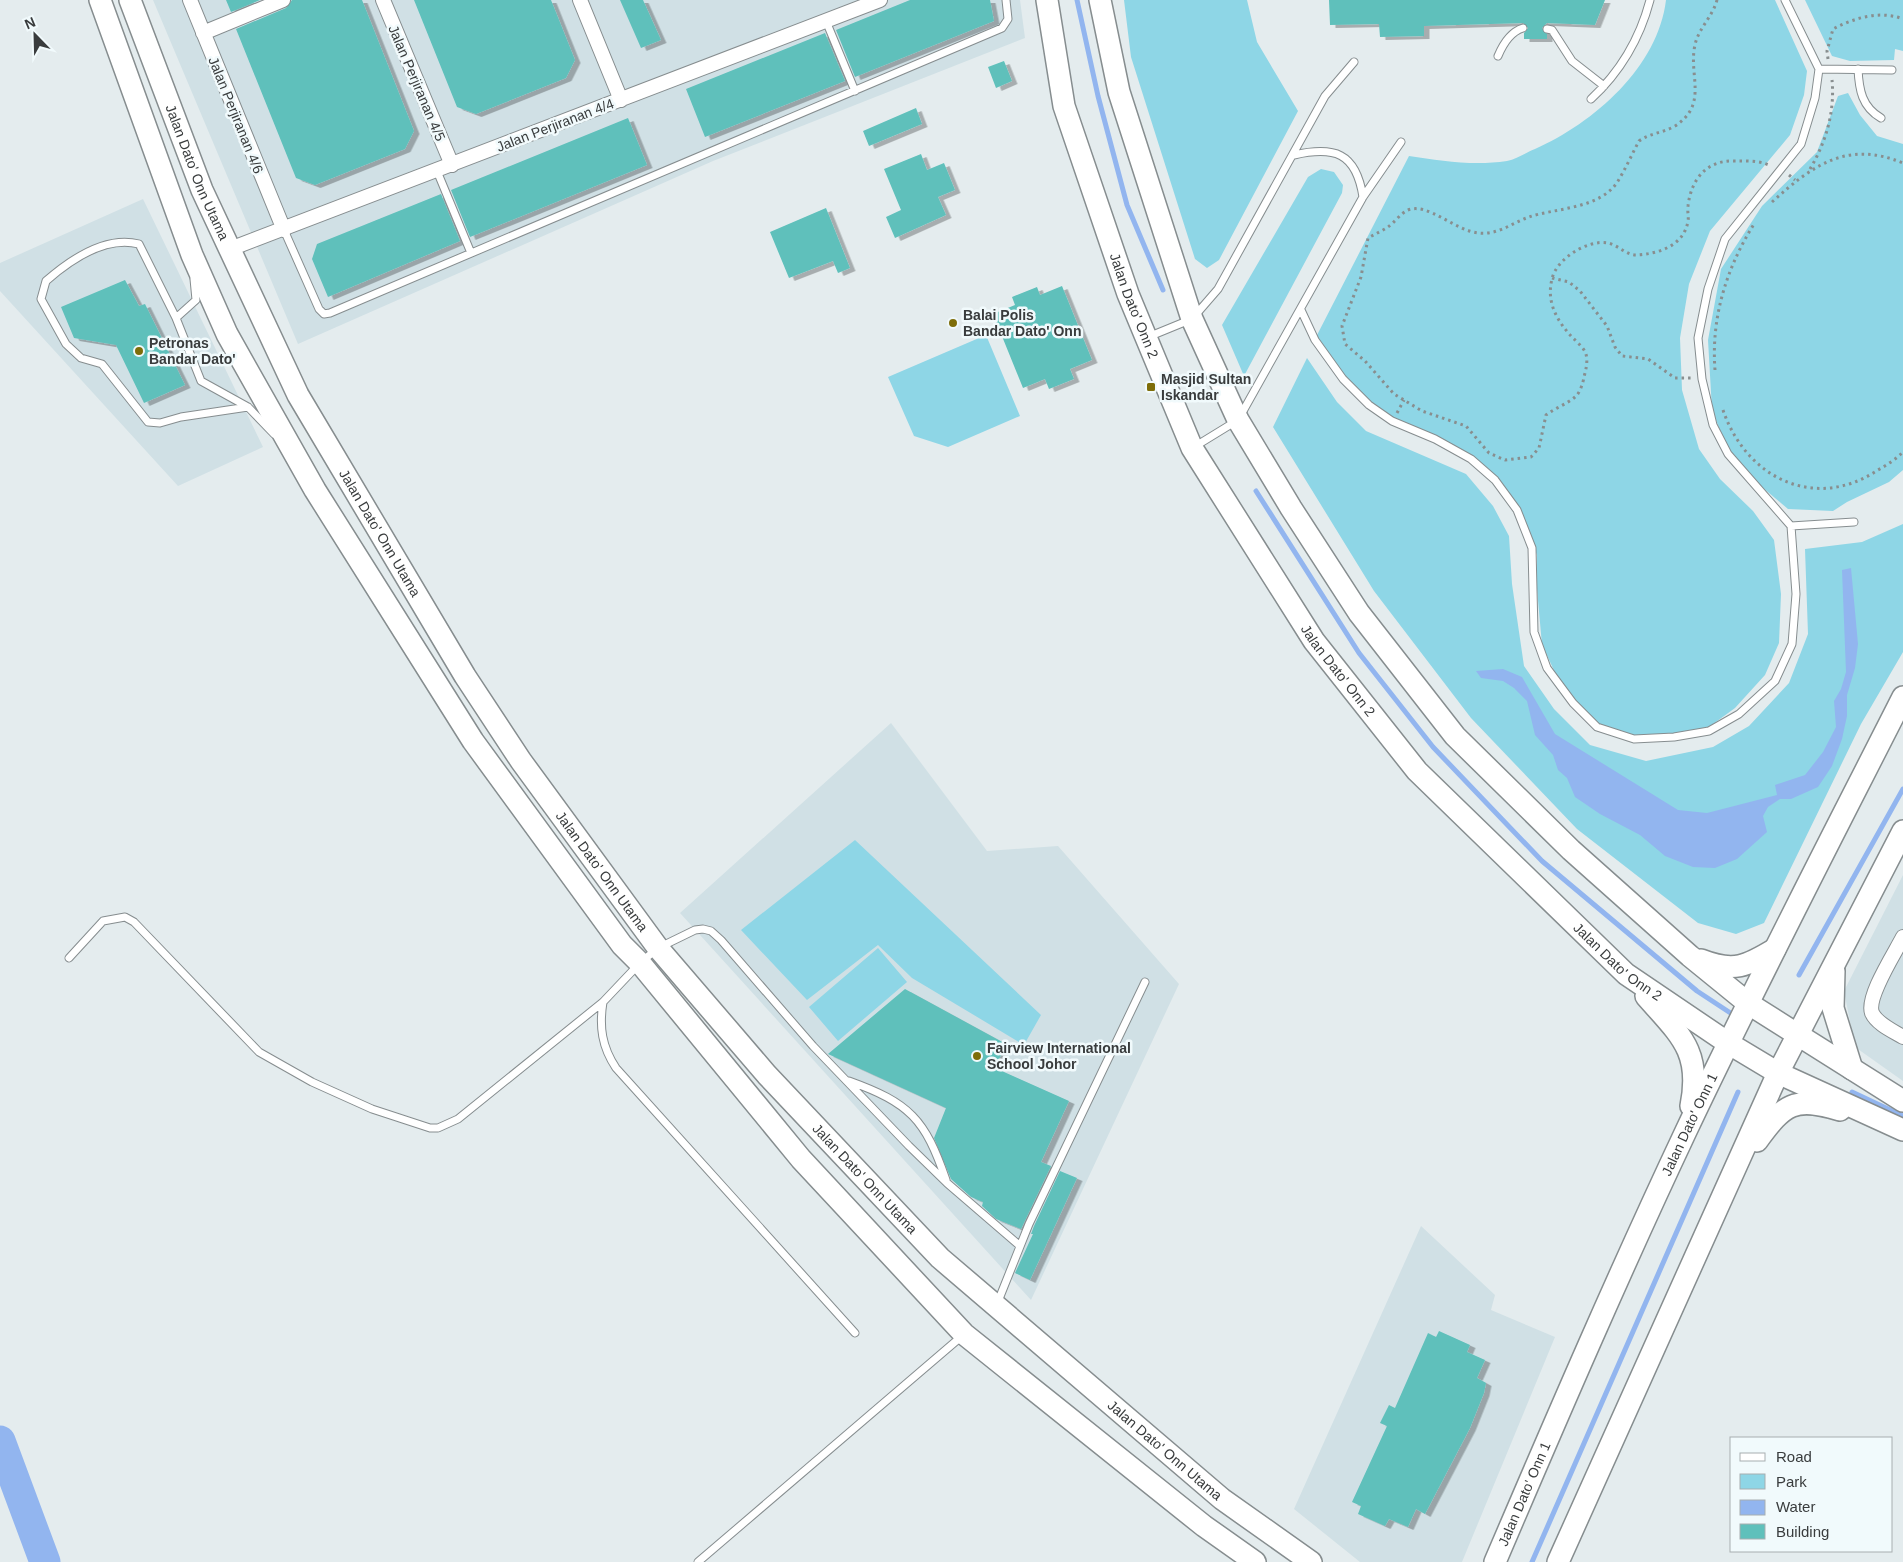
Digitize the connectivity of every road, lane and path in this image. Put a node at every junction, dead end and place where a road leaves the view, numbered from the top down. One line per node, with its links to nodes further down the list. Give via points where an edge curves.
1 (100, 0): 41 (main road, Jalan Dato' Onn Utama)
2 (130, 0): 39 (main road, Jalan Dato' Onn Utama, via 202,190)
3 (190, 0): 17 (street, Jalan Perjiranan 4/6)
4 (283, 0): 17 (street)
5 (383, 0): 31 (street, Jalan Perjiranan 4/5)
6 (580, 0): 26 (street)
7 (880, 0): 14 (street, Jalan Perjiranan 4/4)
8 (1006, 0): 24 (lane, via 1008,19 1002,28)
9 (1047, 0): 46 (main road, Jalan Dato' Onn 2, via 1064,106 1128,294)
10 (1100, 0): 45 (main road, via 1118,92)
11 (1650, 0): 23 (lane, via 1634,43)
12 (1717, 0): 42 (path, via 1695,43 1696,92 1691,108 1684,120 1639,140 1617,183 1598,198 1577,208 1531,217 1499,231 1479,233 1460,229 1432,212 1418,208 1408,210 1368,238 1361,277 1342,326 1342,334 1345,344 1394,394 1422,411 1466,426 1490,453 1505,460 1531,457 1539,448 1546,415 1576,396 1587,361 1585,352 1562,326 1553,310 1550,297)
13 (1785, 0): 20 (lane)
14 (826, 21): 24 (lane); 26 (street, Jalan Perjiranan 4/4)
15 (1524, 28): 18 (lane, via 1515,31)
16 (1547, 29): 23 (lane, via 1552,30 1572,61)
17 (203, 33): 38 (street, Jalan Perjiranan 4/6)
18 (1498, 56)
19 (1354, 62): 29 (lane, via 1324,96)
20 (1819, 69): 21 (lane); 32 (lane, via 1815,98 1801,144)
21 (1858, 69): 22 (lane); 27 (lane, via 1861,94 1869,112)
22 (1892, 70)
23 (1604, 86): 25 (lane)
24 (855, 91): 40 (lane)
25 (1591, 99)
26 (621, 100): 31 (street, Jalan Perjiranan 4/4)
27 (1881, 118)
28 (1401, 142): 35 (lane)
29 (1294, 155): 35 (lane, via 1318,150 1335,153 1352,164 1360,180); 45 (lane, via 1218,289)
30 (1903, 163): 34 (path, via 1886,156 1862,154 1842,157 1823,162)
31 (452, 165): 33 (street, Jalan Perjiranan 4/4)
32 (1781, 170): 34 (path); 42 (path, via 1754,161 1711,164 1699,174 1688,206 1688,222 1670,248 1633,255 1609,243 1595,244 1575,252 1561,264); 47 (lane, via 1725,239 1708,289 1698,338)
33 (437, 171): 38 (street, Jalan Perjiranan 4/4); 40 (lane)
34 (1795, 180): 36 (path)
35 (1363, 197): 43 (lane)
36 (1767, 207)
37 (1758, 218): 47 (path, via 1733,263 1720,302 1714,342 1715,377)
38 (284, 230): 39 (street, Jalan Perjiranan 4/4); 40 (lane, via 319,310 324,314)
39 (230, 249): 60 (main road, Jalan Dato' Onn Utama, via 298,395 460,668 521,761)
40 (472, 253)
41 (192, 254): 44 (lane, via 196,300); 53 (main road, Jalan Dato' Onn Utama, via 227,334)
42 (1552, 278): 47 (path, via 1569,282 1580,291 1607,326 1622,356 1648,359 1676,378)
43 (1301, 310): 50 (lane); 55 (lane, via 1315,340 1343,379 1369,405 1392,422 1471,459 1494,480 1517,510 1532,548 1534,632 1547,668 1573,703 1597,727 1634,739 1710,731 1739,714 1775,681 1792,644 1796,594)
44 (176, 318): 49 (lane, via 201,381); 49 (lane, via 139,244 130,241 88,251 46,281 41,300 66,344 81,358 102,364 148,422 160,423)
45 (1192, 319): 46 (lane); 50 (main road)
46 (1147, 337): 51 (main road, Jalan Dato' Onn 2)
47 (1702, 378): 55 (lane, via 1713,425 1728,454)
48 (1722, 404): 52 (path, via 1731,430 1749,456 1776,478 1795,486 1812,490 1854,484)
49 (248, 406): 53 (lane)
50 (1238, 420): 51 (lane); 62 (main road, via 1359,612 1455,736 1570,850)
51 (1192, 448): 66 (main road, Jalan Dato' Onn 2, via 1314,641 1417,771)
52 (1903, 452)
53 (299, 462): 64 (main road, Jalan Dato' Onn Utama, via 473,741 622,946)
54 (1854, 522): 55 (lane)
55 (1791, 526)
56 (1903, 697): 61 (main road, Jalan Dato' Onn 1)
57 (1903, 831): 58 (main road)
58 (1896, 860): 65 (main road)
59 (1903, 937): 71 (street, via 1870,1000 1872,1013 1881,1024)
60 (658, 948): 64 (lane); 75 (lane, via 695,930 711,932 722,940 813,1046); 82 (main road, Jalan Dato' Onn Utama, via 767,1075)
61 (1775, 949): 62 (main road, via 1753,963 1735,968 1718,967); 69 (main road, Jalan Dato' Onn 1)
62 (1690, 956): 69 (main road)
63 (68, 958): 68 (lane, via 103,921 125,917 134,922 259,1052 312,1082 372,1109 430,1128 458,1119)
64 (640, 963): 68 (lane); 83 (main road, Jalan Dato' Onn Utama, via 801,1159)
65 (1835, 964): 70 (main road); 73 (main road, via 1833,1008)
66 (1626, 974): 72 (main road, Jalan Dato' Onn 2); 78 (main road, via 1683,1038 1694,1065 1695,1086)
67 (1146, 982): 81 (lane)
68 (602, 1002): 85 (lane, via 601,1033 616,1068)
69 (1749, 1004): 70 (main road); 72 (main road, Jalan Dato' Onn 1)
70 (1798, 1037): 73 (main road); 74 (main road)
71 (1903, 1037)
72 (1728, 1042): 74 (main road, Jalan Dato' Onn 2); 78 (main road, Jalan Dato' Onn 1)
73 (1852, 1070): 76 (main road)
74 (1778, 1073): 77 (main road, Jalan Dato' Onn 2); 79 (main road)
75 (847, 1080): 80 (lane); 80 (lane, via 898,1102 913,1114 930,1138)
76 (1903, 1102)
77 (1899, 1128): 79 (main road, via 1826,1106 1805,1104 1786,1107 1773,1119)
78 (1686, 1131): 90 (main road, Jalan Dato' Onn 1, via 1599,1320)
79 (1728, 1182): 91 (main road)
80 (947, 1183): 81 (lane)
81 (1019, 1245): 84 (lane)
82 (940, 1258): 83 (main road); 84 (main road, Jalan Dato' Onn Utama)
83 (916, 1282): 86 (main road, Jalan Dato' Onn Utama)
84 (996, 1308): 89 (main road, Jalan Dato' Onn Utama, via 1222,1499)
85 (856, 1333)
86 (964, 1334): 87 (lane); 88 (main road, Jalan Dato' Onn Utama, via 1204,1526)
87 (698, 1562)
88 (1255, 1562)
89 (1311, 1562)
90 (1495, 1562)
91 (1558, 1562)

